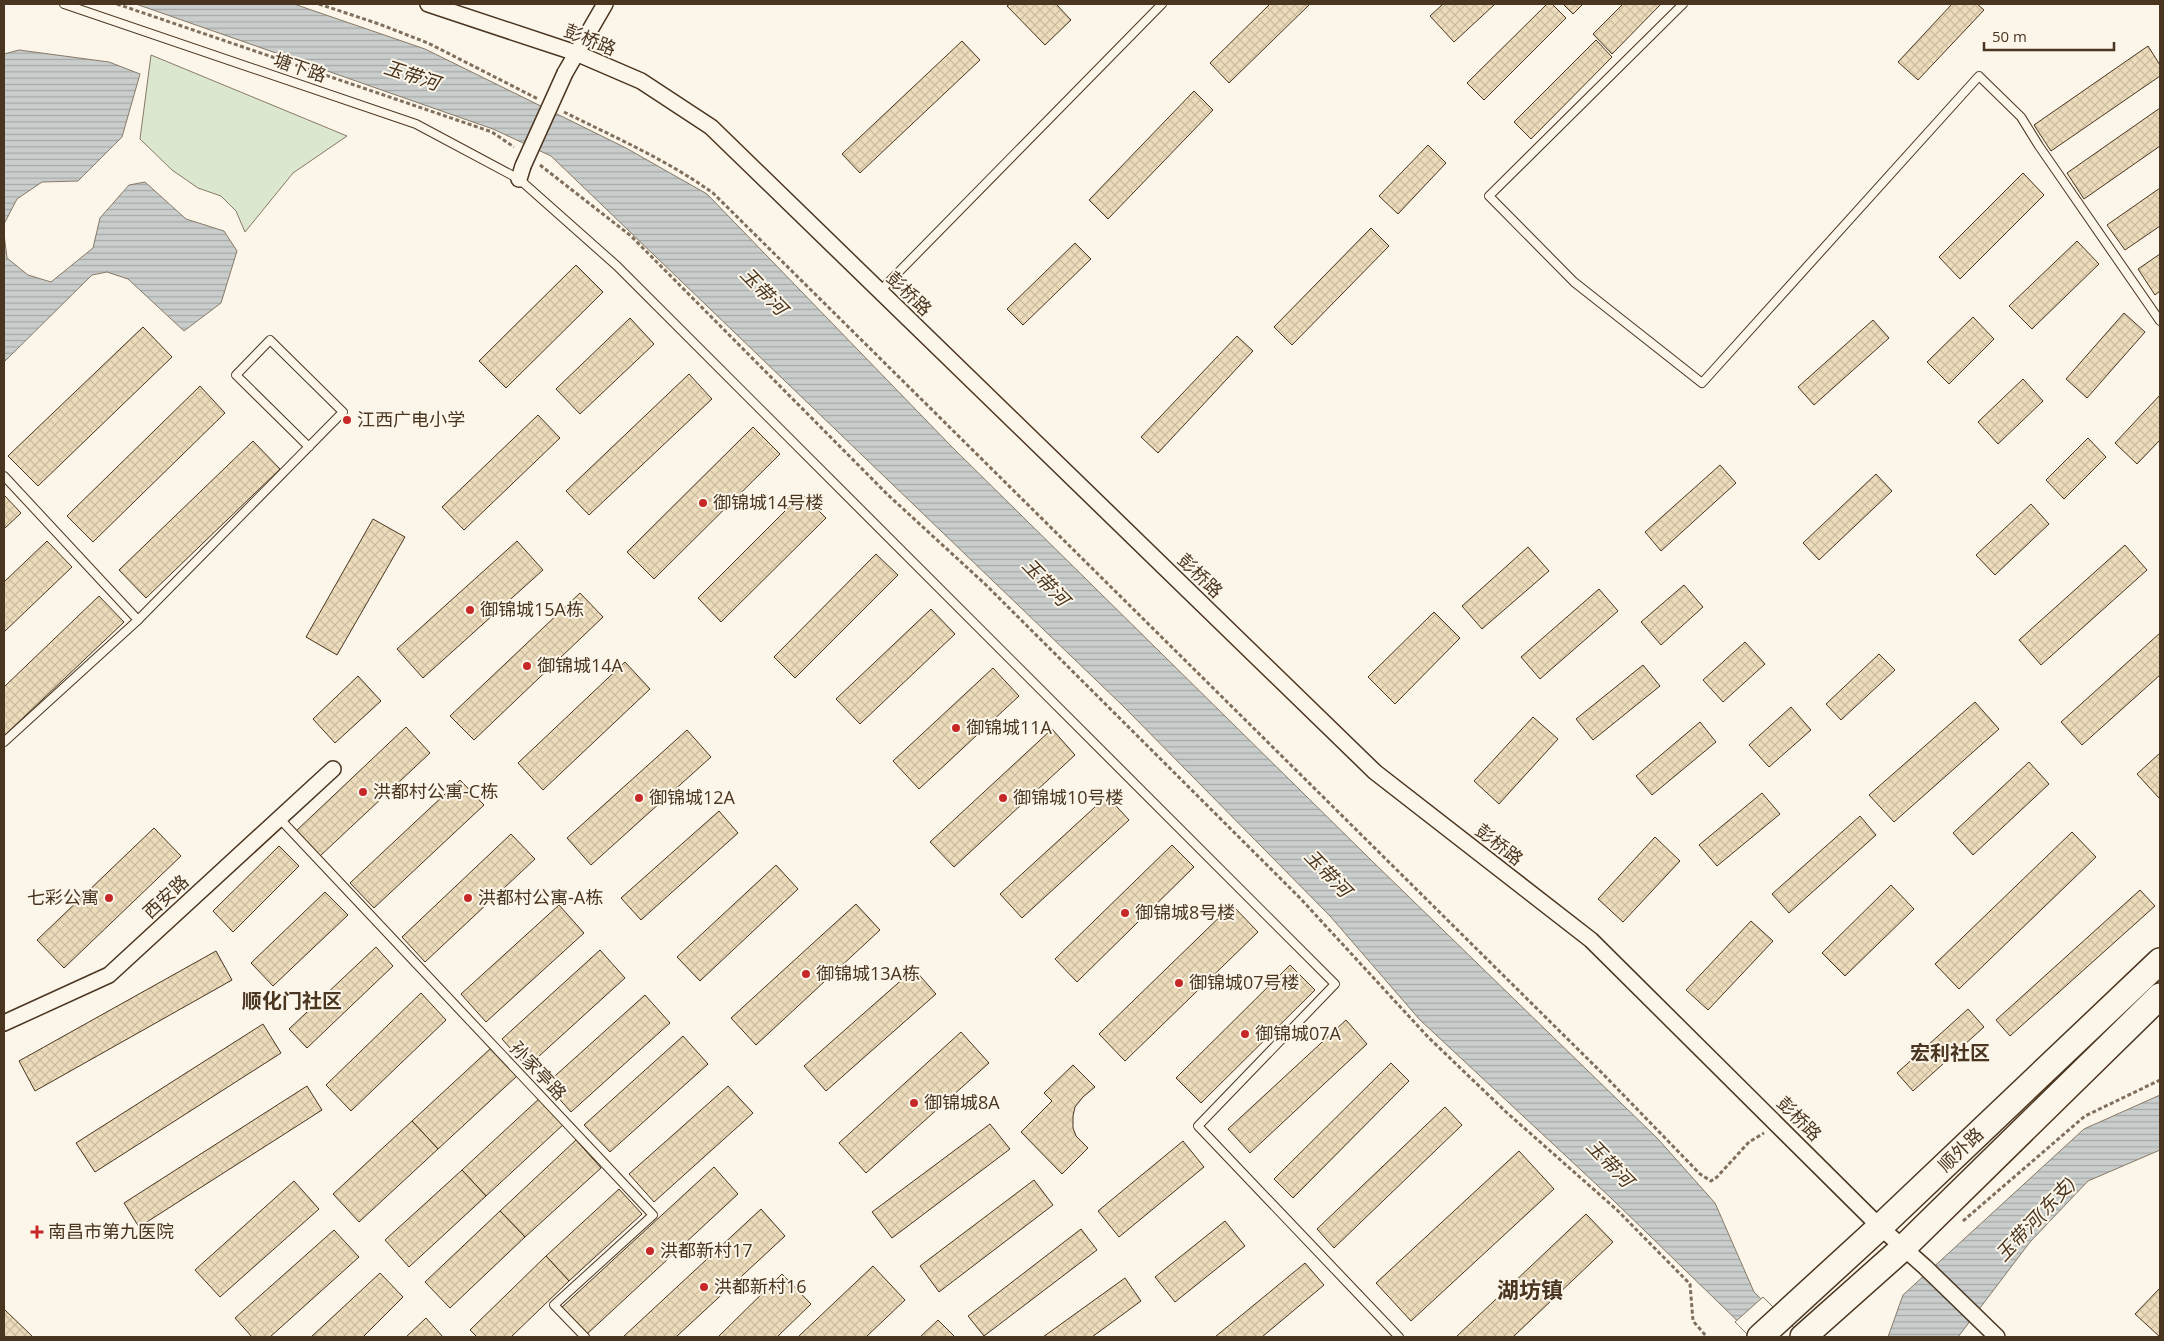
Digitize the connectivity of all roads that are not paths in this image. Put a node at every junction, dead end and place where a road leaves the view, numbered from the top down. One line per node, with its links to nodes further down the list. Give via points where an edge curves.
1 (64, 4): 7 (lane, 塘下路, via 416,124)
2 (428, 4): 6 (street, 彭桥路)
3 (605, 4): 6 (street)
4 (1162, 4): 8 (lane)
5 (1683, 4): 9 (lane, via 1489,196 1574,282 1702,383 1979,76 2021,117)
6 (576, 53): 7 (street, bridge); 8 (street, 彭桥路, via 641,81 711,127)
7 (521, 172): 22 (lane, 塘下路, via 1334,984 1198,1126)
8 (880, 291): 19 (street, 彭桥路, via 1374,772 1591,940)
9 (2160, 321)
10 (309, 447): 10 (lane, via 343,412 270,340 236,375); 12 (lane)
11 (4, 476): 12 (lane)
12 (138, 620): 13 (lane)
13 (4, 742)
14 (333, 768): 15 (street, 西安路)
15 (279, 818): 18 (street, 西安路, via 110,974); 21 (lane, 孙家亭路, via 653,1215 554,1305)
16 (2160, 961): 19 (main road, 顺外路)
17 (2160, 996): 20 (main road, 顺外路)
18 (4, 1023)
19 (1880, 1227): 20 (street, 彭桥路); 23 (main road, 顺外路)
20 (1902, 1248): 24 (main road, 顺外路); 25 (street, 彭桥路)
21 (585, 1337)
22 (1399, 1337)
23 (1760, 1337)
24 (1803, 1337)
25 (1996, 1337)

